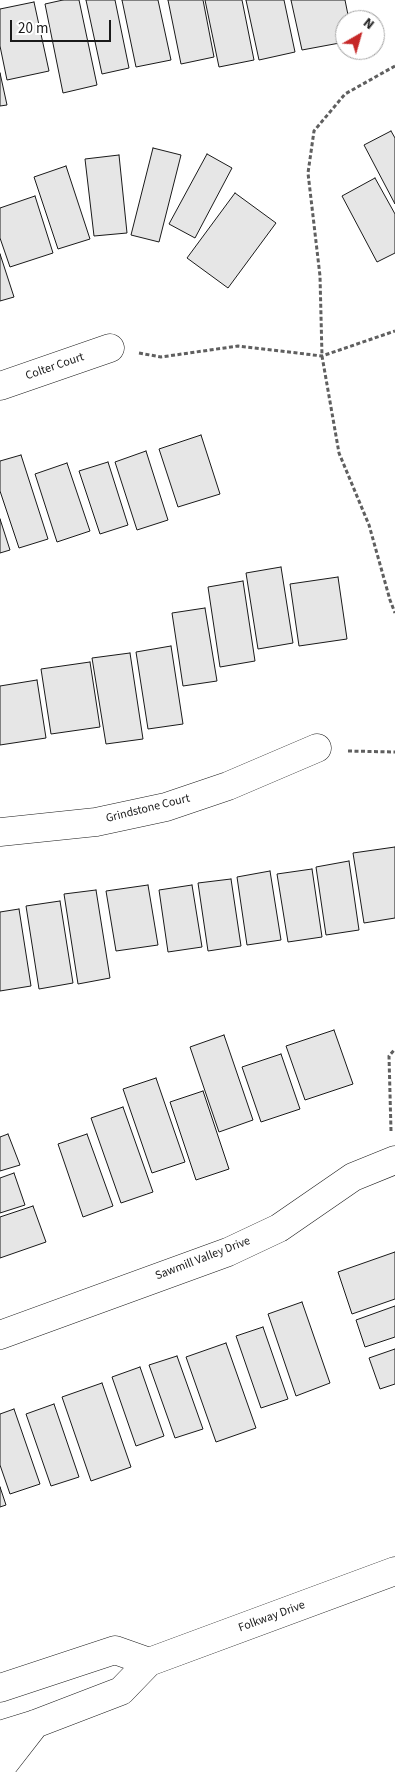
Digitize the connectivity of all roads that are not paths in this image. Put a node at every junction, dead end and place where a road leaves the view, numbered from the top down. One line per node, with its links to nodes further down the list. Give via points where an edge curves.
1 (110, 348): 2 (street, Colter Court)
2 (0, 386)
3 (314, 749): 4 (street, Grindstone Court, via 228,786 166,807 96,822)
4 (0, 832)
5 (393, 1161): 6 (street, Sawmill Valley Drive, via 352,1177 279,1228 228,1252)
6 (0, 1335)
7 (395, 1571): 8 (street, Folkway Drive)
8 (149, 1662): 9 (street, via 115,1650); 10 (street, Folkway Drive, via 121,1691)
9 (6, 1682)
10 (35, 1724): 11 (street, Folkway Drive); 12 (street)
11 (0, 1735)
12 (0, 1769)

